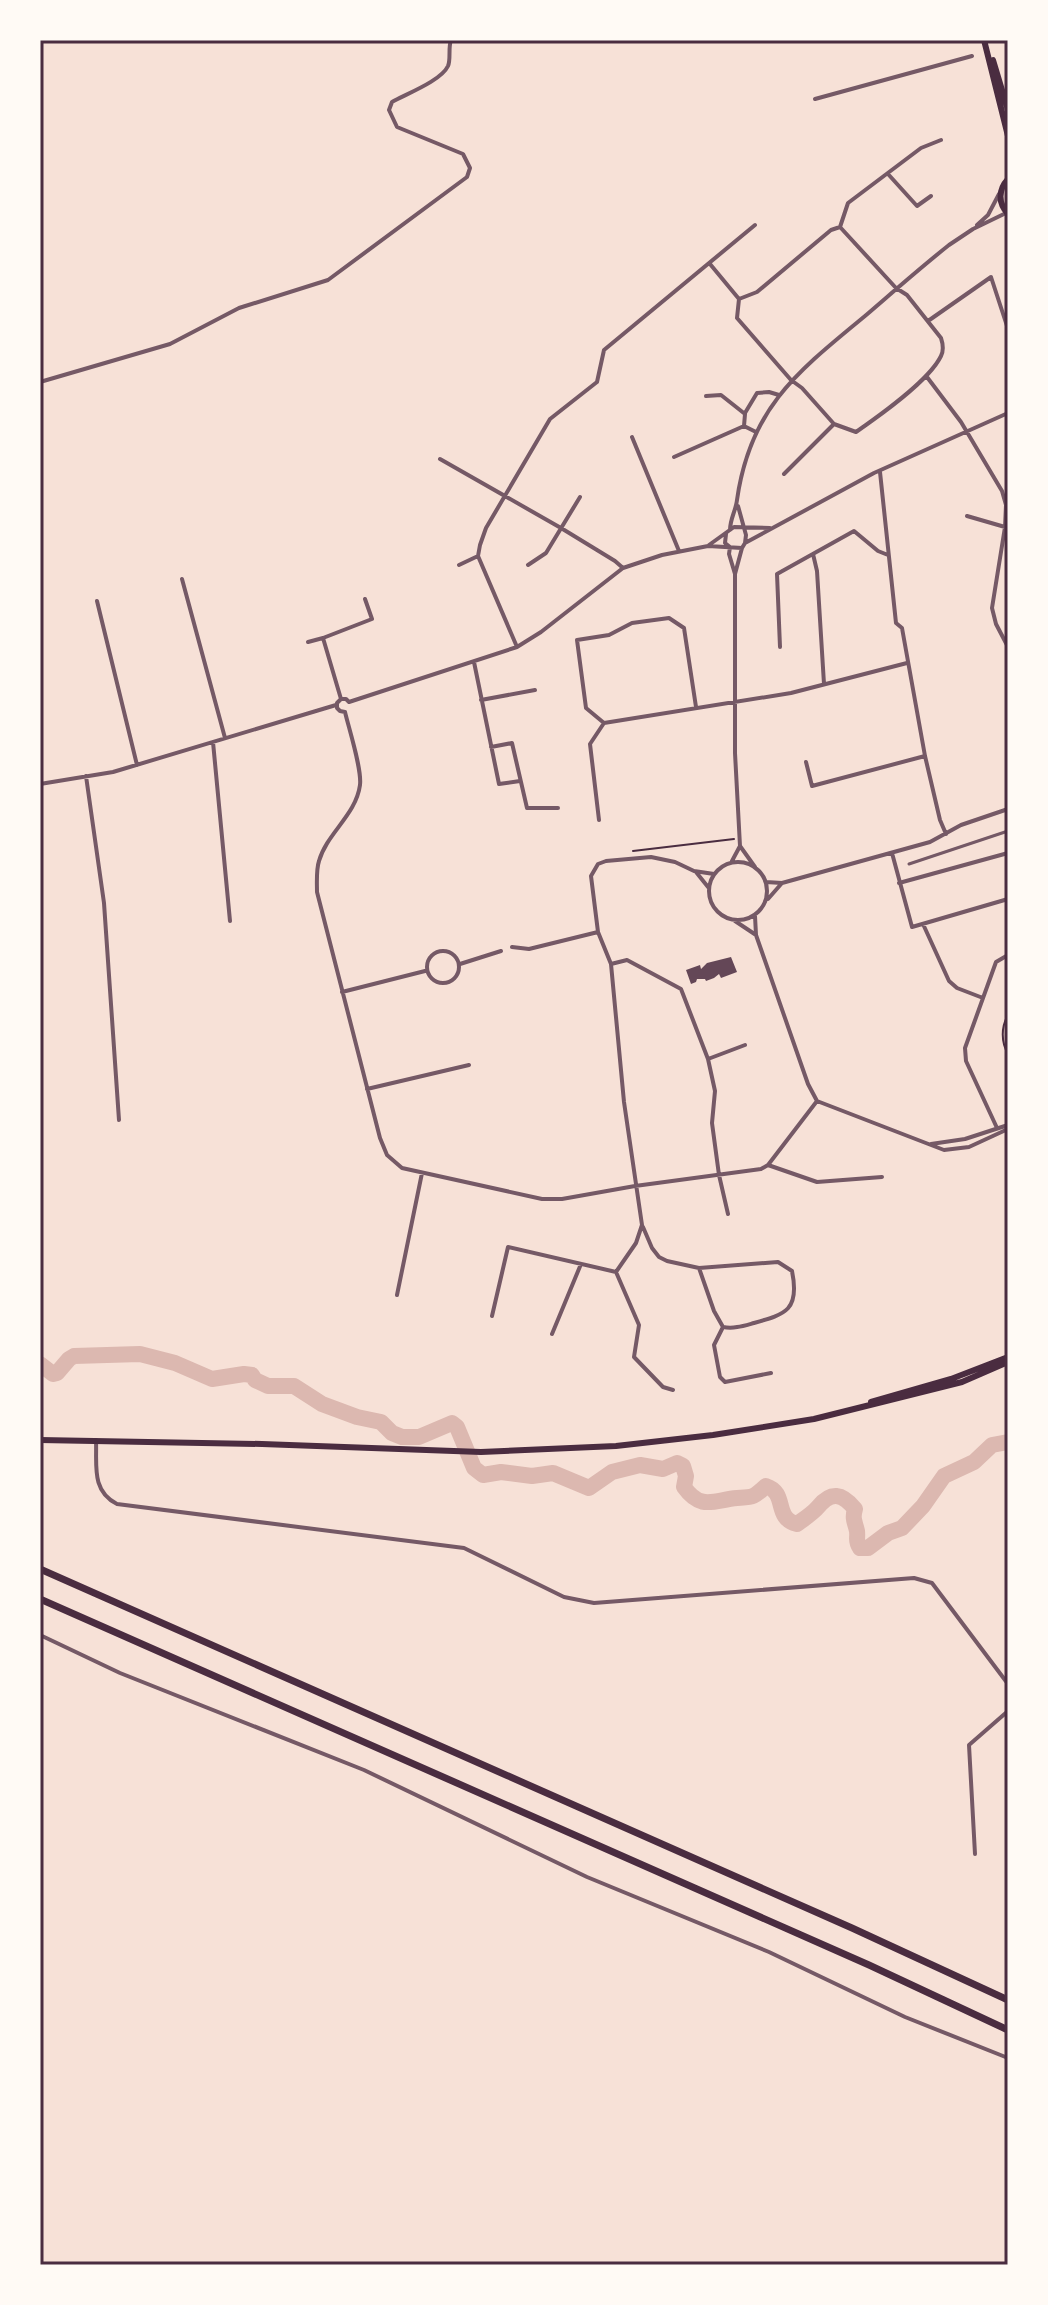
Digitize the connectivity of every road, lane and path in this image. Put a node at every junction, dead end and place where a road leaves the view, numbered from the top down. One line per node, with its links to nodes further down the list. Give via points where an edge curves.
1 (451, 40): 23 (street, via 449,65 439,78 392,102 389,110 397,127 463,154 470,168 467,177 328,280 239,308 170,344)
2 (985, 40): 5 (main road); 6 (main road)
3 (972, 56): 4 (street)
4 (815, 99)
5 (1008, 110)
6 (1008, 136)
7 (941, 140): 8 (street, via 921,148)
8 (888, 174): 11 (street, via 917,206); 14 (street, via 848,203)
9 (1007, 179): 10 (main road)
10 (1000, 192): 12 (main road); 15 (street)
11 (931, 196)
12 (1007, 213): 15 (street)
13 (755, 225): 16 (street)
14 (840, 227): 17 (street); 18 (street, via 757,292)
15 (973, 229): 17 (street)
16 (709, 263): 18 (street); 37 (street, via 604,350 597,382 550,419)
17 (896, 288): 19 (street); 22 (street)
18 (739, 299): 22 (street, via 737,318)
19 (928, 321): 20 (street, via 991,277); 21 (street, via 944,347)
20 (1008, 329)
21 (926, 377): 28 (street, via 856,432); 31 (street)
22 (791, 380): 24 (street); 28 (street)
23 (40, 382)
24 (779, 395): 27 (street, via 757,393); 30 (street)
25 (706, 396): 27 (street, via 721,395)
26 (1008, 413): 31 (street)
27 (745, 414): 29 (street)
28 (834, 424): 36 (street)
29 (744, 426): 30 (street); 33 (street)
30 (756, 432): 39 (street, via 742,468)
31 (967, 432): 35 (street); 41 (street, via 1002,491)
32 (632, 437): 49 (street)
33 (674, 457)
34 (440, 459): 37 (street)
35 (880, 471): 43 (street); 51 (street)
36 (784, 474)
37 (504, 497): 42 (street); 52 (street, via 482,537)
38 (580, 497): 42 (street)
39 (737, 504): 44 (street); 45 (street)
40 (967, 516): 41 (street)
41 (1005, 527): 64 (street, via 992,608)
42 (561, 528): 54 (street, via 546,553); 55 (street)
43 (773, 528): 44 (street); 47 (street)
44 (744, 529): 45 (street); 47 (street)
45 (728, 531): 46 (street); 48 (street, via 725,543)
46 (708, 546): 48 (street); 49 (street)
47 (744, 546): 48 (street); 56 (street)
48 (730, 547): 56 (street)
49 (679, 551): 55 (street)
50 (813, 554): 51 (street, via 854,531); 63 (street, via 777,574); 67 (street)
51 (888, 555): 66 (street)
52 (478, 556): 53 (street); 62 (street)
53 (459, 565)
54 (528, 565)
55 (623, 568): 62 (street)
56 (735, 574): 72 (street)
57 (182, 579): 77 (street)
58 (365, 599): 60 (street, via 372,619)
59 (97, 601): 82 (street)
60 (323, 638): 61 (street); 69 (street)
61 (308, 642)
62 (517, 647): 65 (street)
63 (780, 647)
64 (1008, 647)
65 (474, 662): 70 (street); 71 (street)
66 (907, 663): 67 (street); 80 (street)
67 (824, 684): 72 (street)
68 (535, 690): 70 (street)
69 (341, 699): 71 (street); 73 (street)
70 (481, 700): 79 (street)
71 (349, 702): 75 (street)
72 (734, 703): 74 (street); 91 (street)
73 (336, 705): 75 (street); 77 (street)
74 (696, 707): 76 (street); 76 (street, via 684,628 669,618 632,623 609,635 577,640 586,708)
75 (345, 712): 119 (street, via 361,781 351,810 318,862 317,892)
76 (604, 723): 88 (street, via 590,744)
77 (225, 738): 78 (street)
78 (213, 742): 82 (street); 108 (street)
79 (491, 747): 84 (street, via 499,784); 84 (street, via 512,743)
80 (925, 756): 81 (street, via 812,786); 90 (street)
81 (806, 762)
82 (137, 765): 83 (street)
83 (86, 776): 85 (street); 128 (street, via 104,903)
84 (520, 781): 86 (street, via 527,808)
85 (40, 784)
86 (558, 808)
87 (1008, 809): 90 (street)
88 (599, 820)
89 (1008, 831): 97 (street)
90 (946, 834): 94 (street)
91 (740, 838): 92 (street); 93 (path)
92 (740, 846): 96 (street); 98 (street)
93 (632, 852)
94 (892, 853): 102 (street); 103 (street)
95 (1008, 853): 103 (street)
96 (731, 863): 98 (street); 100 (street)
97 (909, 864)
98 (755, 867): 101 (street)
99 (694, 871): 100 (street); 104 (street); 111 (street, via 651,857 598,864 591,876)
100 (714, 874): 104 (street)
101 (766, 882): 102 (street); 106 (street)
102 (782, 883): 106 (street)
103 (899, 883): 110 (street, via 912,927)
104 (709, 888): 109 (street, via 716,912)
105 (1008, 899): 110 (street)
106 (766, 901): 107 (street)
107 (755, 916): 109 (street); 112 (street)
108 (230, 921)
109 (734, 921): 112 (street)
110 (923, 924): 120 (street, via 949,981)
111 (598, 932): 113 (street, via 529,949); 117 (street)
112 (756, 935): 127 (street)
113 (512, 947)
114 (501, 951): 116 (street)
115 (1008, 955): 120 (street, via 996,962)
116 (460, 964): 118 (street, via 457,977 447,984 435,982); 118 (street, via 453,953 440,950 429,957)
117 (611, 964): 124 (street, via 627,960 681,989); 136 (street)
118 (426, 971): 119 (street)
119 (342, 992): 126 (street)
120 (983, 998): 130 (street, via 965,1048 966,1061)
121 (1008, 1015): 123 (path, via 1003,1045)
122 (745, 1045): 124 (street)
123 (1008, 1054)
124 (708, 1059): 134 (street)
125 (469, 1065): 126 (street)
126 (367, 1089): 133 (street, via 387,1155 402,1168)
127 (817, 1101): 131 (street); 132 (street)
128 (119, 1120)
129 (1008, 1127): 130 (street); 131 (street, via 969,1147 944,1150)
130 (997, 1128): 131 (street)
131 (929, 1144)
132 (768, 1165): 134 (street); 135 (street, via 817,1182)
133 (422, 1173): 136 (street, via 542,1199); 142 (street)
134 (719, 1175): 136 (street); 137 (street)
135 (882, 1177)
136 (635, 1186): 138 (street)
137 (728, 1214)
138 (642, 1225): 140 (street, via 659,1257); 141 (street)
139 (581, 1264): 141 (street); 143 (street, via 508,1247); 145 (street)
140 (699, 1268): 144 (street); 144 (street, via 778,1262 792,1271 792,1299 783,1315)
141 (616, 1272): 148 (street, via 639,1325 634,1357 663,1387)
142 (397, 1295)
143 (492, 1316)
144 (723, 1327): 147 (street, via 714,1345 725,1382)
145 (552, 1334)
146 (1008, 1360): 150 (main road, via 875,1401 757,1427 631,1444 481,1452)
147 (771, 1373)
148 (673, 1390)
149 (40, 1440): 150 (main road)
150 (96, 1440): 154 (street, via 97,1483 117,1504 464,1548 564,1597 594,1603 914,1578 932,1583)
151 (40, 1569): 157 (highway)
152 (40, 1599): 158 (highway)
153 (40, 1635): 159 (street, via 120,1673 364,1770 587,1877)
154 (1008, 1684)
155 (1008, 1711): 156 (street, via 969,1745)
156 (975, 1854)
157 (1008, 2000)
158 (1008, 2030)
159 (1008, 2058)

